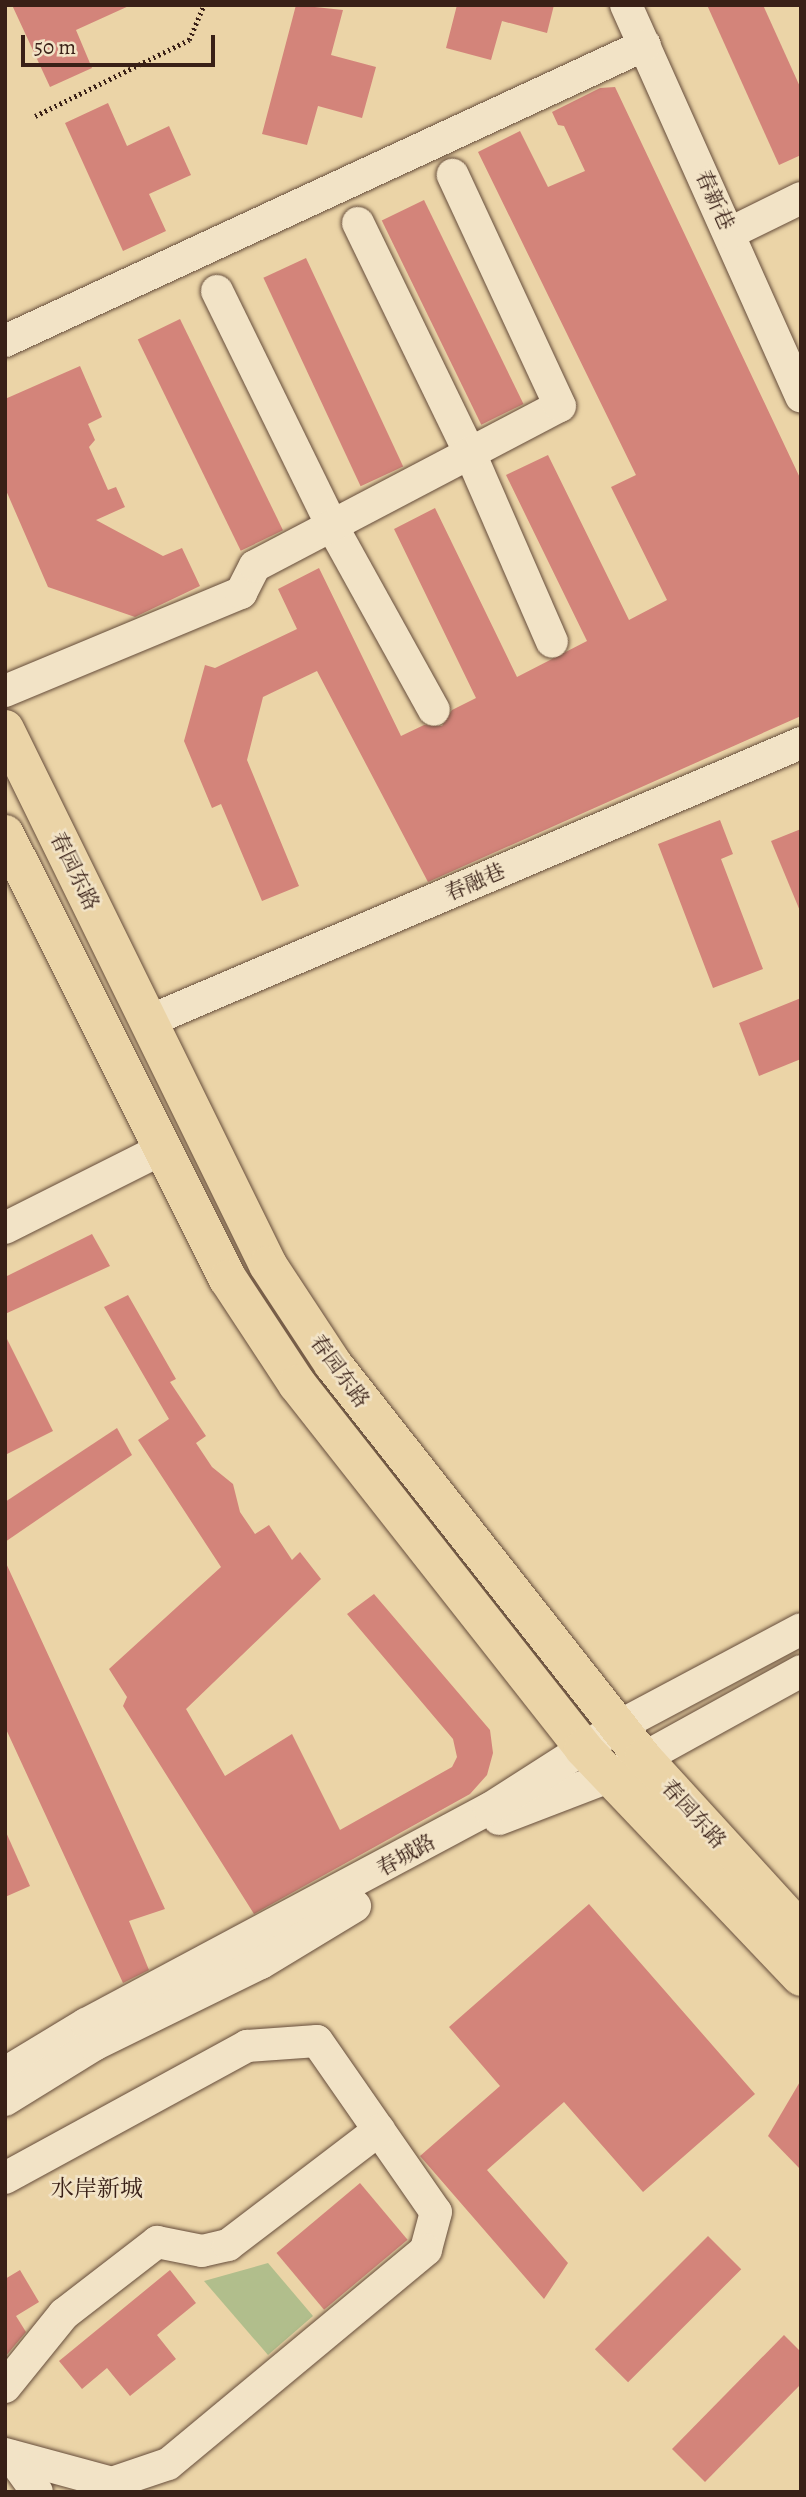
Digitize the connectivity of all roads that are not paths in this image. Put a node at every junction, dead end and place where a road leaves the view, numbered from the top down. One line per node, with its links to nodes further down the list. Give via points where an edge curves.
1 (626, 5): 2 (street, 春新巷)
2 (645, 45): 6 (street, 春新巷); 8 (street)
3 (453, 175): 10 (street, via 560,406)
4 (801, 198): 6 (street)
5 (358, 223): 10 (street)
6 (730, 233): 9 (street, 春新巷)
7 (217, 290): 11 (street)
8 (5, 341)
9 (801, 397)
10 (468, 454): 11 (street); 12 (street)
11 (332, 526): 13 (street, via 255,566 241,593); 14 (street)
12 (552, 642)
13 (5, 691)
14 (434, 710)
15 (5, 729): 18 (main road, 春园东路)
16 (801, 743): 18 (street, 春融巷)
17 (5, 834): 19 (main road, 春园东路)
18 (149, 1021): 23 (main road, 春园东路, via 268,1265 333,1364)
19 (162, 1149): 20 (street); 24 (main road, 春园东路, via 228,1279 297,1384)
20 (5, 1228)
21 (801, 1629): 23 (street, 春城路)
22 (801, 1671): 25 (street, 春城路)
23 (617, 1727): 24 (street, 春城路); 25 (main road, 春园东路)
24 (583, 1748): 25 (main road, 春园东路); 28 (street, 春城路, via 489,1809 86,2024)
25 (626, 1767): 26 (main road, 春园东路); 27 (main road, 春园东路); 29 (street, 春城路, via 495,1821 261,1963 94,2045)
26 (801, 1931)
27 (801, 1977)
28 (5, 2073)
29 (5, 2100)
30 (379, 2130): 31 (street, via 317,2041 247,2046); 32 (street, via 228,2245 202,2251 157,2242 64,2314); 33 (street, via 436,2212 426,2250 168,2464 112,2483)
31 (5, 2178)
32 (5, 2387)
33 (8, 2455): 34 (street)
34 (37, 2492)

